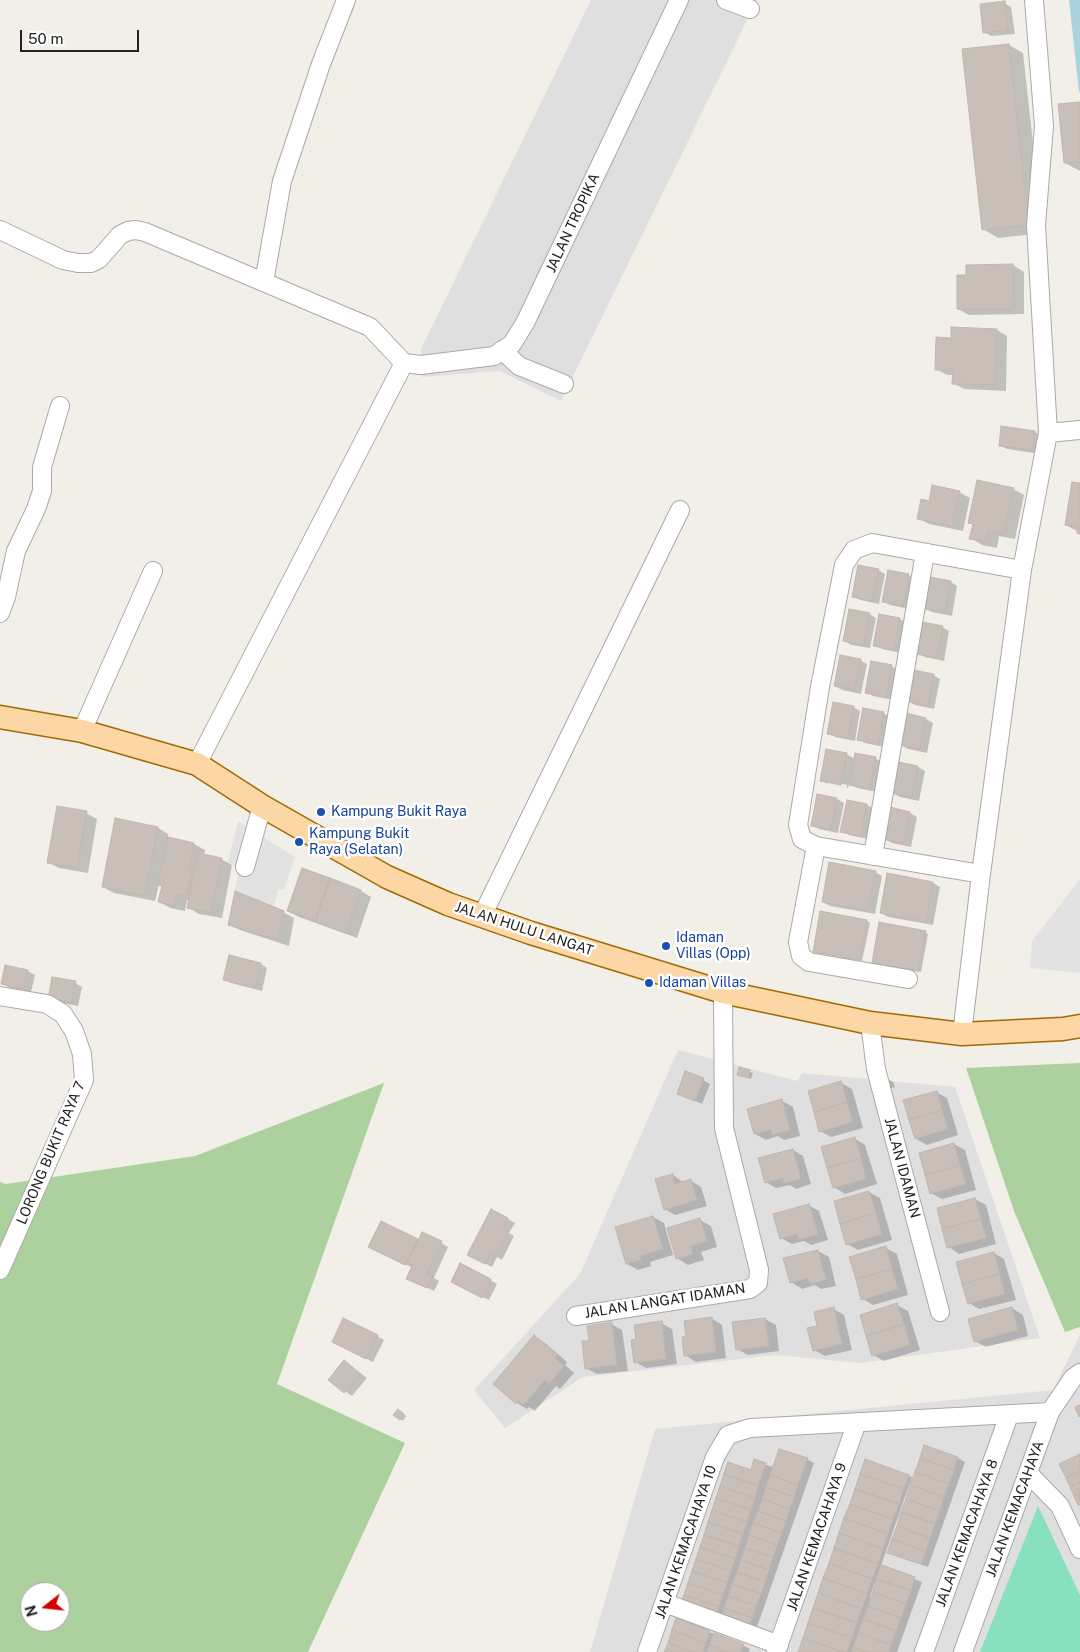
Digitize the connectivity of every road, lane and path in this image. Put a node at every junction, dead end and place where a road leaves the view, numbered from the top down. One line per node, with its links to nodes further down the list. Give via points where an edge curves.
1 (346, 0): 7 (street, via 282,181)
2 (678, 0): 8 (street, JALAN TROPIKA, via 525,323 512,344)
3 (726, 0): 5 (street)
4 (1034, 0): 13 (street, via 1044,126 1036,225)
5 (750, 9)
6 (0, 230): 7 (street, via 78,264 99,259 120,235 136,230)
7 (264, 282): 9 (street, via 370,327)
8 (502, 350): 9 (street, JALAN TROPIKA, via 494,356 421,365); 10 (street, via 520,366)
9 (404, 363): 21 (street)
10 (564, 384)
11 (60, 406): 18 (street, via 42,467 42,491 16,551)
12 (1080, 430): 13 (street)
13 (1048, 433): 16 (street)
14 (680, 510): 27 (street)
15 (925, 552): 16 (street); 23 (street, via 872,543 854,550 844,565 798,825 802,839); 24 (street)
16 (1022, 570): 26 (street)
17 (152, 571): 20 (street)
18 (0, 612)
19 (0, 717): 20 (main road, JALAN HULU LANGAT)
20 (82, 731): 21 (main road, JALAN HULU LANGAT)
21 (196, 764): 22 (main road, JALAN HULU LANGAT)
22 (262, 806): 25 (street); 27 (main road, JALAN HULU LANGAT, via 387,877)
23 (816, 846): 24 (street); 28 (street, via 798,942 801,956 809,962)
24 (873, 856): 26 (street)
25 (245, 867)
26 (981, 874): 33 (street)
27 (482, 916): 29 (main road, JALAN HULU LANGAT)
28 (908, 979)
29 (723, 992): 31 (main road, JALAN HULU LANGAT); 36 (street, JALAN LANGAT IDAMAN, via 724,1128 759,1270 758,1283 750,1289)
30 (0, 996): 34 (street, LORONG BUKIT RAYA 7, via 47,1004 63,1014 74,1031 82,1054 84,1080)
31 (870, 1023): 33 (main road, JALAN HULU LANGAT); 35 (street, JALAN IDAMAN, via 876,1068)
32 (1080, 1026): 33 (main road, JALAN HULU LANGAT)
33 (962, 1034)
34 (0, 1270)
35 (940, 1312)
36 (576, 1316)
37 (1080, 1373): 38 (street, JALAN KEMACAHAYA)
38 (1050, 1412): 39 (street); 41 (street, JALAN KEMACAHAYA)
39 (1009, 1415): 40 (street); 46 (street, JALAN KEMACAHAYA 8)
40 (857, 1422): 43 (street, JALAN KEMACAHAYA 10, via 750,1428 728,1435 715,1457); 44 (street, JALAN KEMACAHAYA 9)
41 (1028, 1473): 42 (street, via 1060,1506); 47 (street, JALAN KEMACAHAYA)
42 (1080, 1549)
43 (665, 1603): 44 (street); 45 (street, JALAN KEMACAHAYA 10)
44 (778, 1648)
45 (647, 1652)
46 (924, 1652)
47 (963, 1652)

